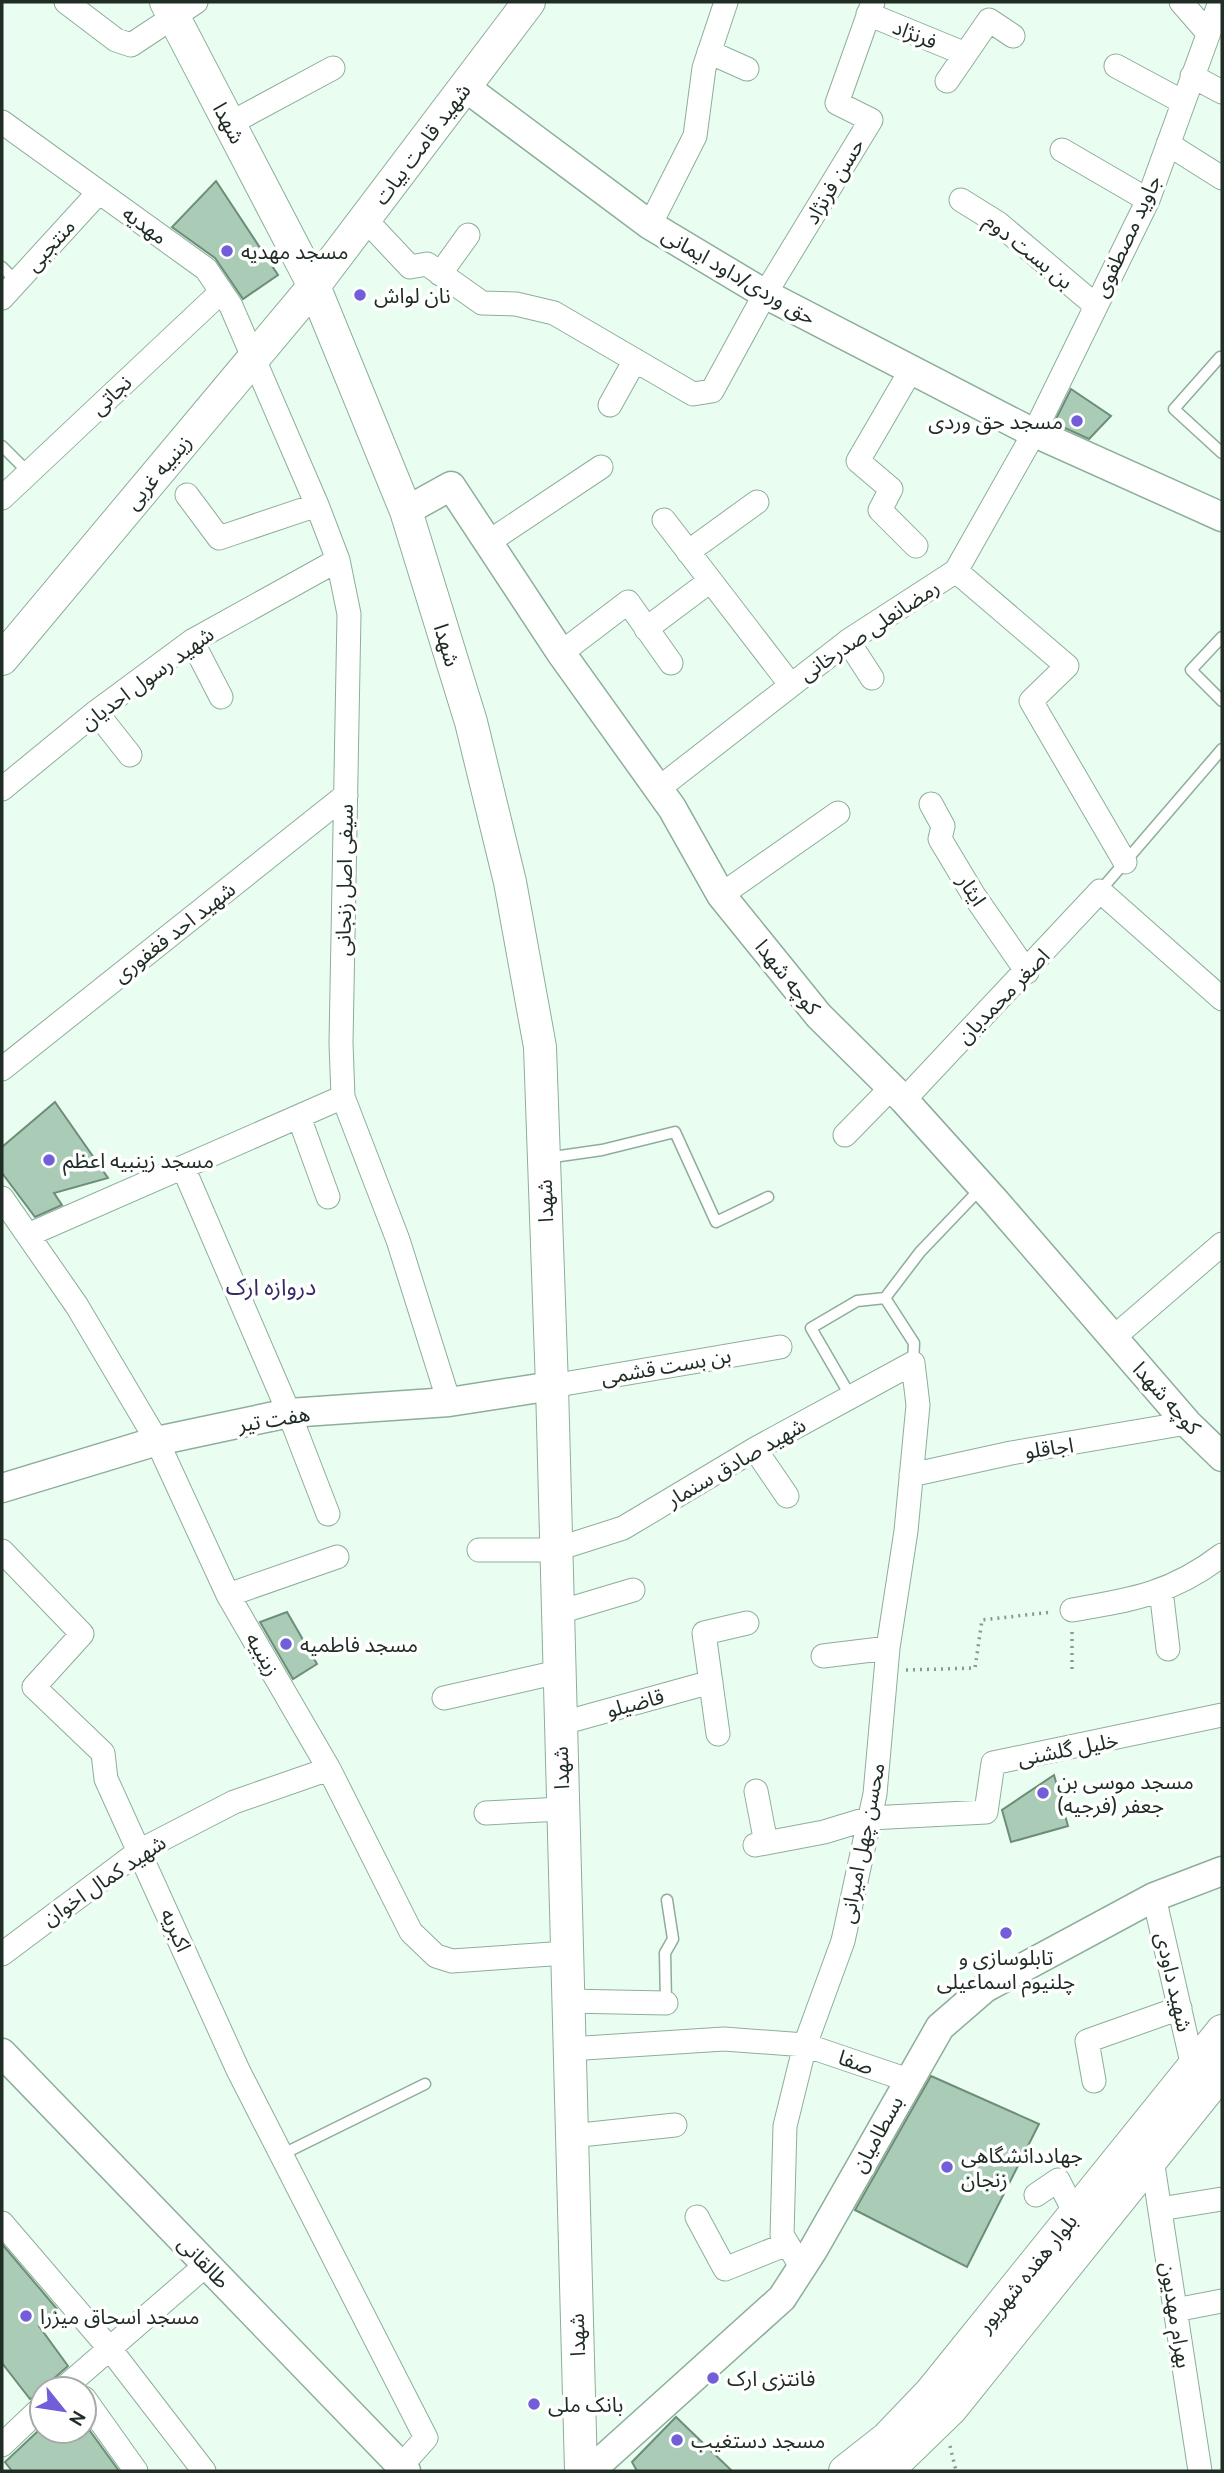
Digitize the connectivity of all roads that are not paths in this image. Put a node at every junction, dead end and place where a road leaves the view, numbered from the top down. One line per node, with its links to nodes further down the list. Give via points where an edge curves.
1 (66, 2): 6 (street, via 116,40 131,45)
2 (529, 2): 17 (main road, شهید قامت بیات)
3 (726, 2): 10 (street)
4 (1181, 2): 8 (street)
5 (1220, 2): 8 (street, جاوید مصطفوی)
6 (179, 7): 21 (main road, شهدا)
7 (870, 8): 11 (street, فرنژاد); 35 (street, حسن فرنژاد, via 838,103 871,120)
8 (1208, 33): 15 (street, جاوید مصطفوی)
9 (1013, 36): 11 (street, via 989,20)
10 (709, 52): 14 (street); 29 (street, via 695,136)
11 (963, 53): 16 (street)
12 (1116, 66): 19 (street)
13 (333, 68): 21 (street)
14 (747, 69)
15 (1192, 76): 18 (street); 19 (street, جاوید مصطفوی)
16 (947, 81)
17 (465, 87): 28 (main road, شهید قامت بیات); 29 (street, حق وردی/داود ایمانی)
18 (1222, 92)
19 (1183, 102): 22 (street, جاوید مصطفوی)
20 (2, 122): 25 (street, مهدیه)
21 (229, 124): 33 (main road, شهدا)
22 (1168, 144): 24 (street); 27 (street, جاوید مصطفوی)
23 (1062, 150): 27 (street)
24 (1222, 178)
25 (99, 192): 32 (street, منتجبی); 34 (street, مهدیه, via 206,270)
26 (961, 200): 36 (street, بن بست دوم, via 998,223)
27 (1148, 200): 36 (street, جاوید مصطفوی)
28 (365, 219): 31 (street, via 410,267 427,264); 33 (main road, شهید قامت بیات)
29 (650, 225): 35 (street, حق وردی/داود ایمانی)
30 (468, 235): 31 (street)
31 (440, 274): 39 (street, via 482,303 516,304 554,313)
32 (7, 283)
33 (314, 286): 38 (main road, زینبیه غربی); 51 (main road, شهدا)
34 (221, 292): 38 (street, مهدیه); 46 (street, نجاتی)
35 (765, 294): 39 (street, via 712,391 693,394); 40 (street, حق وردی/داود ایمانی)
36 (1095, 305): 42 (street, جاوید مصطفوی)
37 (1220, 356): 44 (lane, via 1174,409)
38 (254, 358): 50 (street, سیفی اصل زنجانی); 65 (main road, زینبیه غربی)
39 (635, 360): 41 (street)
40 (911, 370): 42 (street, حق وردی/داود ایمانی); 55 (street, via 858,461 891,489 880,510)
41 (610, 405)
42 (1034, 433): 52 (street, حق وردی/داود ایمانی); 58 (street, رمضانعلی صدرخانی)
43 (2, 446): 46 (lane)
44 (1222, 453)
45 (601, 467): 54 (street)
46 (29, 473): 48 (street, نجاتی)
47 (187, 495): 50 (street, via 219,538)
48 (2, 498)
49 (757, 502): 56 (street)
50 (317, 505): 57 (street, سیفی اصل زنجانی)
51 (406, 511): 54 (street, کوچه شهدا, via 451,486); 89 (main road, شهدا, via 471,722 510,881 540,1047)
52 (1222, 517)
53 (664, 520): 56 (street)
54 (487, 543): 64 (street, کوچه شهدا)
55 (916, 546)
56 (688, 552): 59 (street)
57 (338, 559): 62 (street, شهید رسول احدیان); 76 (street, سیفی اصل زنجانی, via 349,614)
58 (956, 571): 63 (street, رمضانعلی صدرخانی); 79 (street, via 1067,666 1031,701)
59 (710, 581): 60 (street); 68 (street)
60 (646, 629): 64 (street, via 628,603); 66 (street)
61 (1222, 637): 70 (lane, via 1191,670)
62 (192, 641): 69 (street); 71 (street, شهید رسول احدیان)
63 (848, 641): 67 (street); 68 (street, رمضانعلی صدرخانی)
64 (561, 653): 75 (street, کوچه شهدا)
65 (2, 659)
66 (671, 663)
67 (872, 678)
68 (790, 684): 75 (street, رمضانعلی صدرخانی)
69 (221, 697)
70 (1222, 701)
71 (96, 712): 73 (street); 74 (street, شهید رسول احدیان)
72 (1222, 749): 79 (lane)
73 (130, 755)
74 (2, 789)
75 (658, 789): 81 (street, کوچه شهدا)
76 (346, 795): 84 (street, شهید احد فغفوری); 86 (street, سیفی اصل زنجانی)
77 (932, 804): 82 (street, ایثار, via 943,825 940,839)
78 (838, 813): 81 (street)
79 (1125, 862): 80 (lane)
80 (1100, 891): 82 (street, اصغر محمدیان); 83 (street)
81 (721, 895): 85 (street, کوچه شهدا, via 819,1016)
82 (1027, 972): 85 (street, اصغر محمدیان)
83 (1222, 999)
84 (2, 1069)
85 (897, 1094): 88 (street, اصغر محمدیان); 91 (street, کوچه شهدا)
86 (343, 1097): 87 (street); 103 (street, سیفی اصل زنجانی, via 398,1240)
87 (299, 1117): 90 (street); 92 (street)
88 (845, 1135)
89 (543, 1158): 93 (lane, via 602,1150 675,1132 716,1222); 101 (main road, شهدا)
90 (183, 1167): 95 (street); 104 (street)
91 (982, 1187): 97 (lane, via 920,1252); 98 (street, کوچه شهدا)
92 (328, 1197)
93 (768, 1197)
94 (2, 1198): 95 (street, زینبیه)
95 (28, 1235): 106 (street, زینبیه, via 77,1306)
96 (1222, 1244): 98 (street)
97 (885, 1298): 100 (lane, via 914,1343); 102 (lane, via 857,1301 811,1328)
98 (1113, 1338): 105 (street, کوچه شهدا)
99 (780, 1347): 101 (street, بن بست قشمی)
100 (913, 1363): 102 (street, شهید صادق سنمار); 109 (street, محسن چهل امیرانی, via 918,1405)
101 (552, 1386): 103 (street, هفت تیر); 115 (main road, شهدا)
102 (851, 1397): 107 (street, شهید صادق سنمار)
103 (449, 1402): 104 (street, هفت تیر)
104 (289, 1413): 106 (street, هفت تیر); 112 (street)
105 (1187, 1423): 108 (street, کوچه شهدا); 109 (street, اجاقلو)
106 (157, 1441): 110 (street, هفت تیر); 120 (street, زینبیه)
107 (755, 1449): 111 (street); 115 (street, شهید صادق سنمار, via 623,1528)
108 (1222, 1457)
109 (911, 1475): 126 (street, محسن چهل امیرانی)
110 (2, 1488)
111 (787, 1496)
112 (328, 1514)
113 (2, 1550): 138 (street, اکبریه, via 82,1634 34,1687 103,1753 106,1779)
114 (479, 1550): 115 (street, شهید صادق سنمار)
115 (554, 1550): 122 (main road, شهدا)
116 (1222, 1555): 119 (street, via 1177,1586)
117 (337, 1557): 120 (street)
118 (633, 1590): 122 (street)
119 (1161, 1590): 121 (street); 124 (street)
120 (228, 1595): 133 (street, زینبیه)
121 (1072, 1610)
122 (556, 1613): 127 (main road, شهدا)
123 (747, 1623): 128 (street, via 704,1633)
124 (1168, 1648)
125 (823, 1656): 126 (street)
126 (887, 1659): 137 (street, محسن چهل امیرانی)
127 (558, 1672): 129 (street); 131 (main road, شهدا)
128 (711, 1682): 131 (street, قاضیلو); 132 (street)
129 (444, 1698)
130 (1222, 1716): 137 (street, خلیل گلشنی, via 993,1763 986,1812)
131 (559, 1724): 135 (main road, شهدا)
132 (718, 1734)
133 (329, 1769): 138 (street, شهید کمال اخوان, via 234,1802); 142 (street, زینبیه, via 422,1946 452,1961)
134 (756, 1791): 137 (street, via 761,1844)
135 (562, 1809): 136 (street); 142 (main road, شهدا)
136 (486, 1813)
137 (870, 1818): 148 (street, محسن چهل امیرانی, via 843,1941)
138 (141, 1850): 143 (street, شهید کمال اخوان); 157 (street, اکبریه, via 238,2070)
139 (1222, 1871): 140 (street, بسطامیان)
140 (1154, 1897): 146 (street, شهید داودی); 152 (street, بسطامیان, via 985,1988 940,2027)
141 (667, 1900): 145 (lane, via 673,1939 665,1953)
142 (566, 1953): 144 (main road, شهدا)
143 (2, 1954)
144 (568, 2001): 145 (street); 149 (main road, شهدا)
145 (666, 2003)
146 (1180, 2008): 151 (street, شهید داودی); 153 (street, via 1087,2041)
147 (1222, 2031): 151 (main road, بلوار هفده شهریور)
148 (805, 2045): 149 (street, صفا, via 724,2039); 152 (street, صفا); 165 (street, محسن چهل امیرانی, via 785,2126 782,2235)
149 (569, 2049): 156 (main road, شهدا)
150 (2, 2053): 166 (street, طالقانی)
151 (1208, 2070): 158 (main road, بلوار هفده شهریور); 162 (main road, بلوار هفده شهریور)
152 (908, 2080): 165 (street, بسطامیان)
153 (1094, 2081)
154 (425, 2084): 157 (lane)
155 (675, 2125): 156 (street)
156 (571, 2136): 177 (main road, شهدا)
157 (281, 2155): 174 (street, اکبریه, via 426,2438)
158 (1152, 2159): 161 (street, بهرام مهدیون); 180 (main road, بلوار هفده شهریور, via 951,2409)
159 (1036, 2195): 162 (street, via 1058,2180)
160 (1222, 2199): 161 (street)
161 (1160, 2209): 168 (street, بهرام مهدیون)
162 (1075, 2213): 179 (main road, بلوار هفده شهریور, via 931,2392 887,2438)
163 (697, 2217): 165 (street, via 725,2269)
164 (4, 2229): 169 (street)
165 (794, 2256): 178 (street, بسطامیان, via 782,2298)
166 (206, 2265): 169 (street); 174 (street, طالقانی)
167 (1222, 2301): 168 (street)
168 (1175, 2310): 181 (street, بهرام مهدیون)
169 (110, 2349): 170 (street); 176 (street)
170 (87, 2375)
171 (28, 2420): 173 (street)
172 (98, 2421): 175 (street)
173 (2, 2445)
174 (404, 2468)
175 (136, 2471)
176 (204, 2471)
177 (581, 2471)
178 (590, 2471)
179 (845, 2471)
180 (887, 2471)
181 (1200, 2471)

